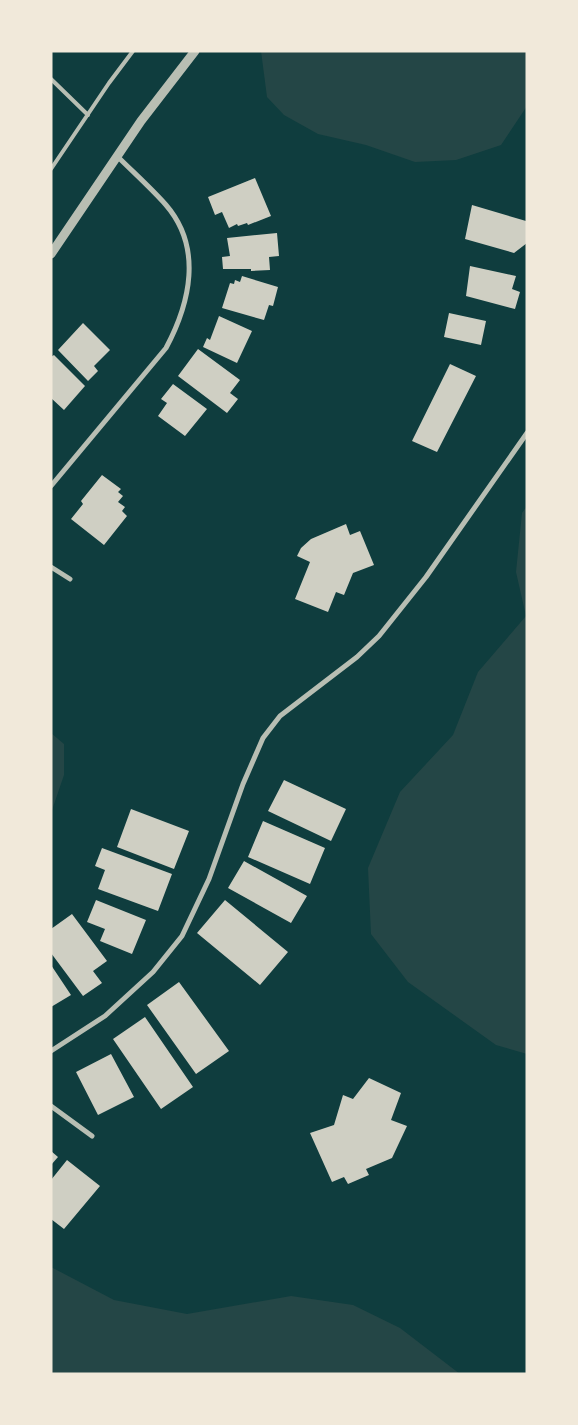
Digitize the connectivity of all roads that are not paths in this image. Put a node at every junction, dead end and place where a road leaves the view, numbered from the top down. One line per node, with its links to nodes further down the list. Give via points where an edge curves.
1 (133, 51): 4 (lane)
2 (195, 51): 5 (street)
3 (51, 79): 4 (lane)
4 (88, 115): 6 (lane)
5 (117, 156): 7 (street); 9 (street, via 167,206 185,236 190,264 186,300 166,348)
6 (51, 169)
7 (51, 254)
8 (527, 433): 12 (street, via 426,577 379,636 357,657 280,716 263,738 182,936 153,972 105,1016)
9 (51, 486)
10 (51, 567): 11 (street)
11 (70, 579)
12 (51, 1051)
13 (51, 1106): 14 (street)
14 (92, 1136)

